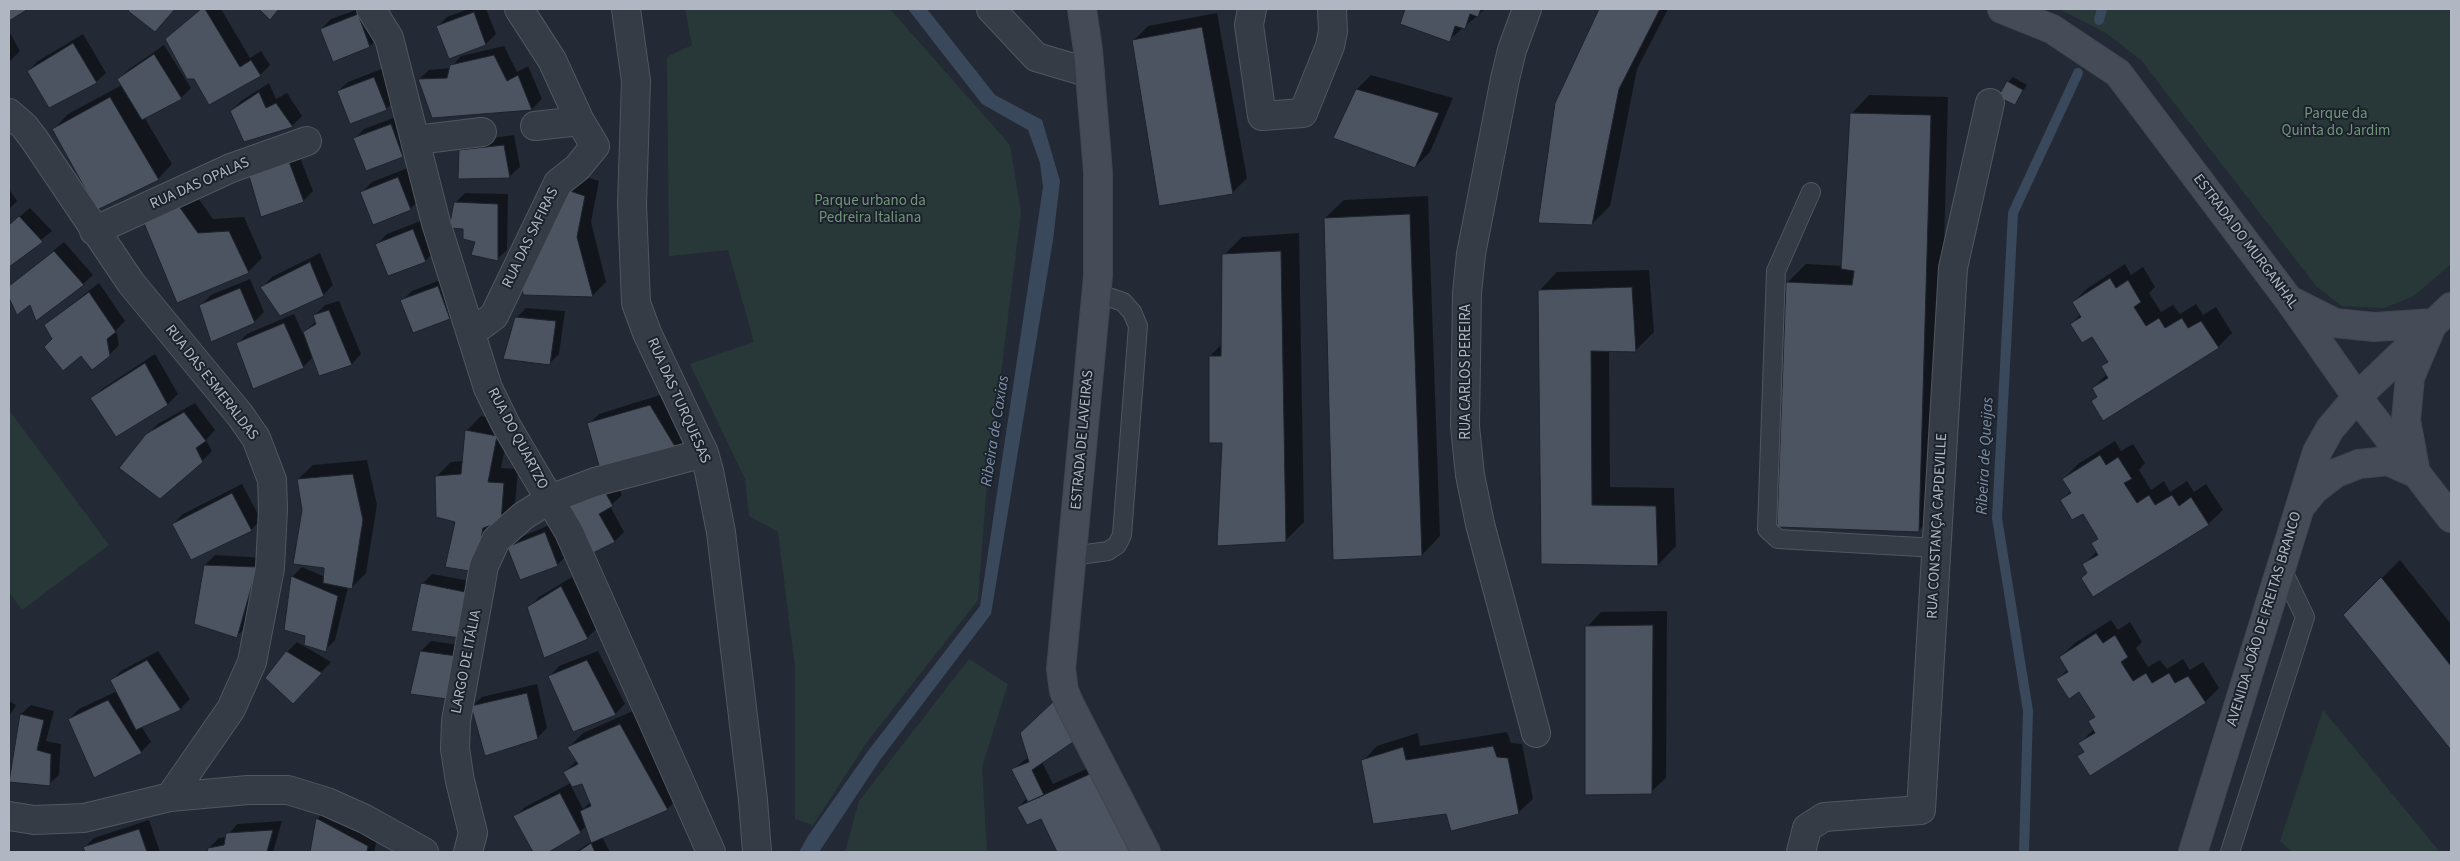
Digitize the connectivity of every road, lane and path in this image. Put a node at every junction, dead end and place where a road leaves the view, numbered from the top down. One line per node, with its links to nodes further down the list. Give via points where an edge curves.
1 (371, 9): 16 (street, RUA DO QUARTZO, via 390,38)
2 (519, 9): 13 (street, via 552,60)
3 (626, 9): 19 (street, RUA DAS TURQUESAS, via 636,81)
4 (991, 9): 10 (street, via 1036,56)
5 (1082, 9): 10 (street, ESTRADA DE LAVEIRAS)
6 (1252, 9): 7 (street, via 1249,25 1262,116 1303,113 1330,46)
7 (1332, 9)
8 (1527, 9): 35 (street, RUA CARLOS PEREIRA, via 1505,78 1471,254 1467,293 1465,426 1480,524)
9 (2002, 9): 23 (street, ESTRADA DO MURGANHAL, via 2052,29 2118,73)
10 (1090, 73): 22 (street, ESTRADA DE LAVEIRAS, via 1098,172)
11 (1990, 103): 32 (street, RUA CONSTANÇA CAPDEVILLE, via 1953,268)
12 (9, 113): 21 (street, RUA DAS ESMERALDAS, via 34,139)
13 (580, 121): 14 (street); 18 (street)
14 (535, 126)
15 (482, 132): 16 (street)
16 (416, 140): 25 (street, RUA DO QUARTZO, via 436,223)
17 (307, 141): 21 (street, RUA DAS OPALAS, via 231,168)
18 (595, 146): 19 (street); 25 (street, RUA DAS SAFIRAS, via 577,168 558,183 494,316)
19 (635, 146): 27 (street, RUA DAS TURQUESAS, via 632,204 636,303)
20 (1811, 192): 32 (lane, via 1776,271 1767,529 1778,539)
21 (94, 231): 36 (street, RUA DAS ESMERALDAS, via 131,283 240,415 256,438 272,480 270,568 252,662 232,709)
22 (1097, 293): 33 (street, ESTRADA DE LAVEIRAS); 33 (lane, via 1123,302 1138,326 1122,535 1117,545 1108,551)
23 (2289, 300): 24 (street, via 2335,323 2374,328); 26 (street, ESTRADA DO MURGANHAL)
24 (2442, 315): 26 (street, AVENIDA JOÃO DE FREITAS BRANCO); 28 (street, via 2410,377 2406,420)
25 (471, 333): 29 (street, RUA DO QUARTZO, via 506,425)
26 (2357, 397): 28 (street, ESTRADA DO MURGANHAL); 30 (street, AVENIDA JOÃO DE FREITAS BRANCO, via 2330,429 2317,452)
27 (704, 453): 29 (street, LARGO DE ITÁLIA, via 595,482); 41 (street, RUA DAS TURQUESAS, via 721,532)
28 (2415, 473): 30 (street, via 2388,461 2359,464 2336,473 2314,490); 31 (street, ESTRADA DO MURGANHAL)
29 (550, 499): 39 (street, LARGO DE ITÁLIA, via 523,516 496,540 484,566 456,722 455,749 473,833); 40 (street, RUA DO QUARTZO, via 569,532)
30 (2299, 508): 34 (street, AVENIDA JOÃO DE FREITAS BRANCO)
31 (2451, 518)
32 (1937, 548): 43 (street, RUA CONSTANÇA CAPDEVILLE, via 1921,810 1824,817 1807,828)
33 (1072, 556): 42 (street, ESTRADA DE LAVEIRAS, via 1061,669 1064,691)
34 (2281, 567): 44 (street, AVENIDA JOÃO DE FREITAS BRANCO); 45 (lane, via 2305,617)
35 (1536, 733)
36 (170, 797): 37 (street, via 84,818 34,820); 38 (street, via 288,790 342,808)
37 (9, 816)
38 (424, 852)
39 (468, 852)
40 (711, 852)
41 (757, 852)
42 (1146, 852)
43 (1800, 852)
44 (2194, 852)
45 (2230, 852)

